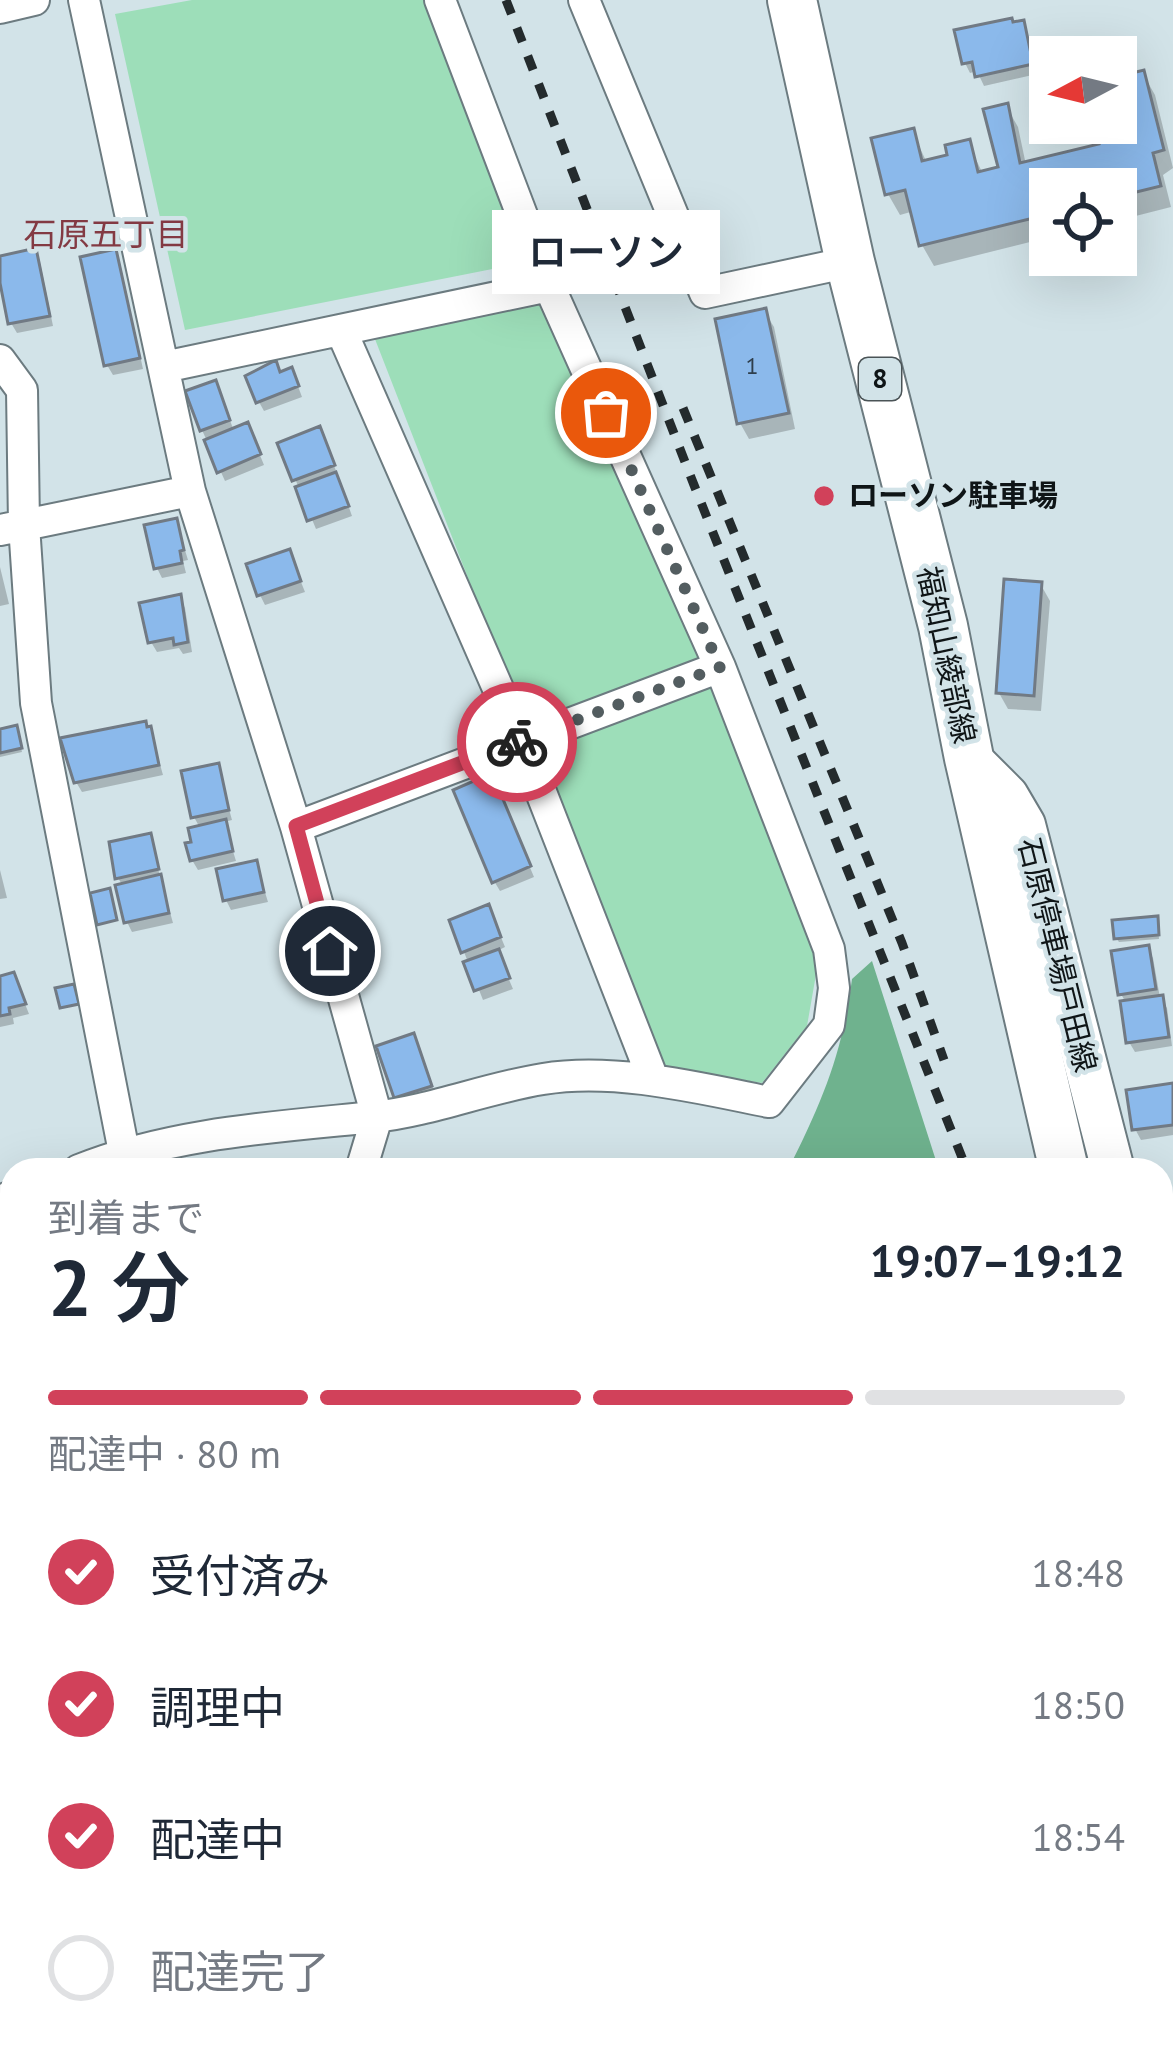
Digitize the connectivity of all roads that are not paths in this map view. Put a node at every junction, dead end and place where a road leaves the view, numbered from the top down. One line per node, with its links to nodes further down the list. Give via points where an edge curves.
1 (34, 0): 6 (street)
2 (84, 0): 11 (street)
3 (440, 0): 8 (street)
4 (584, 0): 7 (street, via 705,293)
5 (792, 0): 7 (main road, 福知山綾部線 / 8)
6 (0, 8)
7 (850, 262): 16 (main road, 福知山綾部線 / 8)
8 (549, 286): 9 (street); 14 (street)
9 (341, 330): 11 (street); 15 (street)
10 (0, 360): 13 (street, via 22,390)
11 (164, 367): 12 (street)
12 (190, 490): 13 (street); 17 (street)
13 (12, 528): 20 (street, via 36,703)
14 (720, 667): 15 (street); 18 (street, via 829,949 829,1025 769,1102)
15 (521, 741): 17 (street); 18 (street)
16 (969, 758): 23 (main road, 福知山綾部線 / 8); 24 (main road, 石原停車場戸田線, via 1024,825)
17 (296, 826): 19 (street)
18 (653, 1079): 19 (street, via 547,1078)
19 (377, 1117): 20 (street); 22 (street)
20 (124, 1152): 21 (street)
21 (109, 1158)
22 (365, 1158)
23 (1061, 1158)
24 (1109, 1158)

